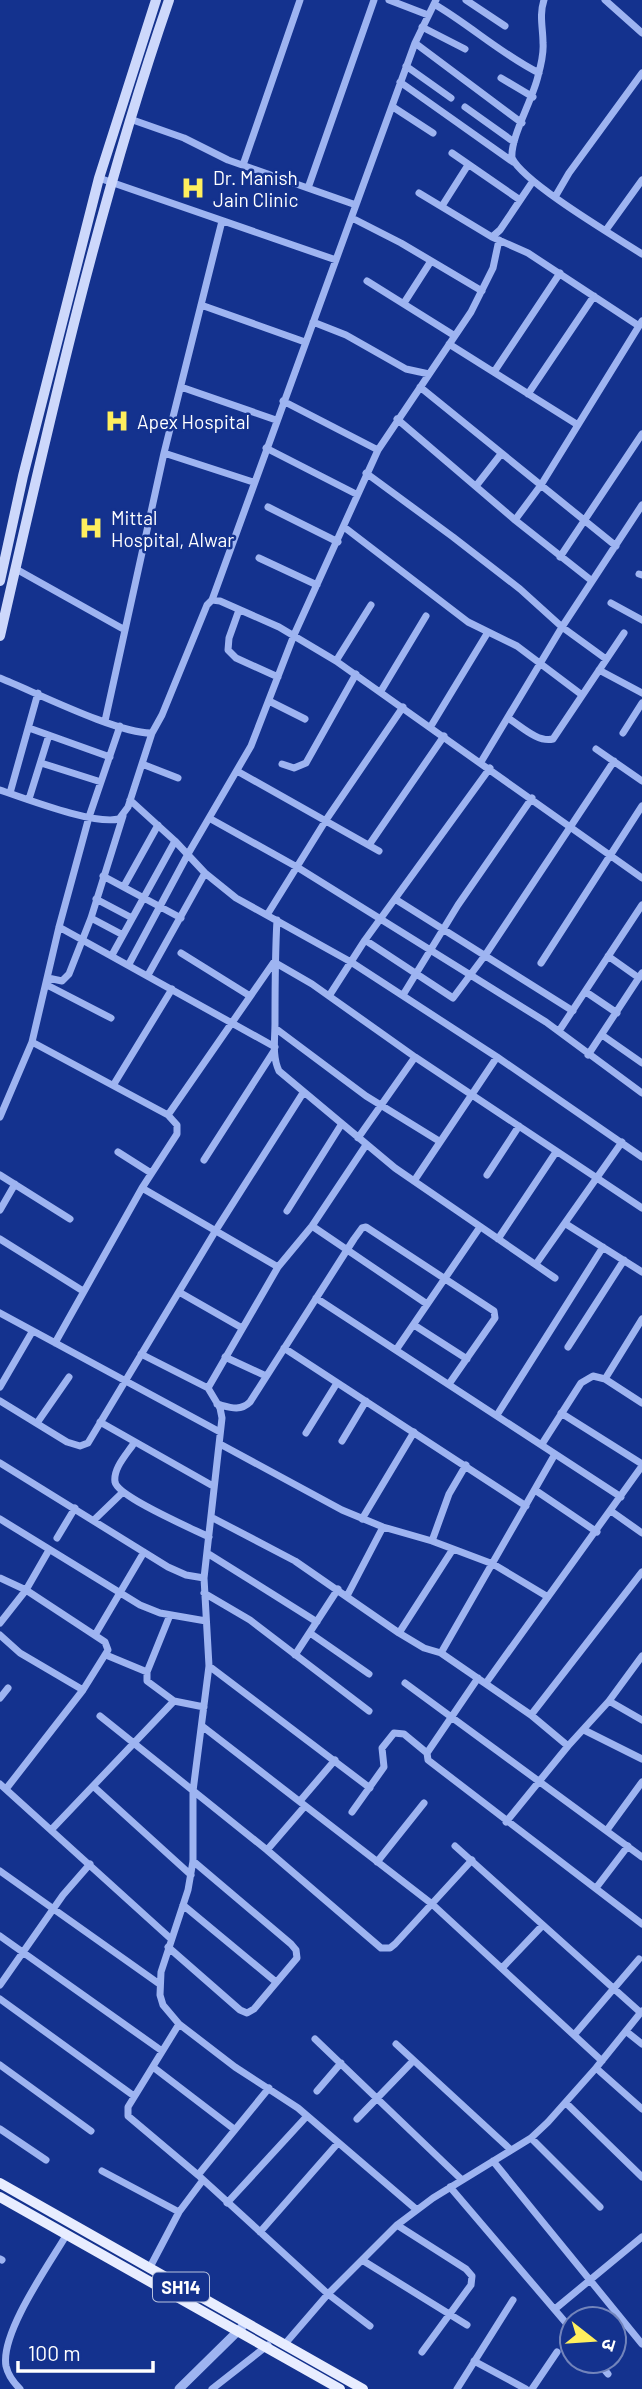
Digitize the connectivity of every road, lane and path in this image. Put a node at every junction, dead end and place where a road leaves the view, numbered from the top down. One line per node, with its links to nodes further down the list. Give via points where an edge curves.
1 (300, 0): 31 (street)
2 (374, 0): 37 (street)
3 (389, 0): 10 (street)
4 (466, 0): 11 (street)
5 (544, 0): 17 (street)
6 (605, 0): 13 (street)
7 (155, 1): 9 (main road); 33 (main road)
8 (435, 2): 10 (street); 17 (street, via 515,61)
9 (168, 3): 25 (main road)
10 (428, 15): 12 (street)
11 (505, 26)
12 (422, 27): 14 (street); 15 (street)
13 (642, 33)
14 (415, 43): 16 (street); 26 (street)
15 (465, 50)
16 (406, 66): 20 (street); 21 (street)
17 (539, 73): 22 (street)
18 (642, 73): 39 (street)
19 (501, 78): 22 (street)
20 (400, 82): 23 (street); 30 (street)
21 (451, 97)
22 (533, 97): 26 (street)
23 (393, 107): 27 (street); 41 (street)
24 (465, 107): 28 (street)
25 (130, 119): 31 (street); 36 (main road)
26 (522, 123): 28 (street)
27 (433, 133)
28 (514, 142): 30 (street)
29 (452, 153): 32 (street)
30 (513, 162): 35 (street)
31 (243, 165): 37 (street)
32 (468, 165): 40 (street); 42 (street)
33 (100, 178): 36 (street); 90 (main road)
34 (642, 180): 45 (street)
35 (533, 181): 39 (street); 40 (street)
36 (113, 182): 44 (street); 89 (main road, via 65,355)
37 (308, 188): 41 (street)
38 (419, 193): 42 (street)
39 (555, 197): 45 (street)
40 (520, 200): 46 (street)
41 (356, 205): 43 (street)
42 (442, 206): 46 (street)
43 (352, 218): 48 (street); 49 (street)
44 (222, 221): 48 (street); 55 (street)
45 (606, 230): 47 (street)
46 (496, 238): 50 (street); 52 (street, via 494,268)
47 (640, 250)
48 (336, 260): 56 (street)
49 (431, 261): 52 (street); 54 (street)
50 (560, 273): 53 (street); 61 (street)
51 (367, 281): 54 (street)
52 (482, 292): 58 (street)
53 (594, 296): 57 (street); 65 (street)
54 (404, 303): 58 (street)
55 (201, 304): 59 (street); 63 (street)
56 (313, 322): 59 (street); 62 (street, via 406,369)
57 (640, 324): 69 (street)
58 (455, 335): 60 (street)
59 (305, 342): 66 (street)
60 (449, 344): 61 (street); 62 (street)
61 (494, 372): 65 (street)
62 (429, 374): 64 (street)
63 (181, 387): 68 (street); 73 (street)
64 (420, 387): 67 (street); 74 (street)
65 (528, 394): 69 (street)
66 (283, 401): 68 (street); 72 (street)
67 (397, 419): 72 (street); 78 (street)
68 (276, 420): 71 (street)
69 (578, 425): 77 (street)
70 (642, 434): 83 (street)
71 (266, 447): 76 (street); 79 (street)
72 (378, 450): 75 (street)
73 (164, 453): 76 (street); 100 (street)
74 (501, 454): 77 (street); 78 (street)
75 (366, 473): 79 (street); 99 (street, via 501,574)
76 (253, 482): 93 (street)
77 (541, 485): 82 (street); 83 (street)
78 (476, 486): 82 (street)
79 (356, 494): 84 (street)
80 (642, 505): 86 (street)
81 (268, 507): 85 (street)
82 (515, 520): 87 (street)
83 (586, 522): 86 (street); 87 (street)
84 (344, 527): 85 (street); 101 (street, via 468,622)
85 (338, 542): 92 (street)
86 (616, 546): 91 (street)
87 (560, 557): 91 (street)
88 (259, 558): 92 (street)
89 (16, 569): 100 (street); 104 (main road)
90 (0, 581)
91 (592, 581): 99 (street)
92 (317, 585): 103 (street)
93 (212, 600): 96 (street); 125 (street)
94 (611, 603): 98 (street)
95 (371, 605): 106 (street)
96 (239, 610): 103 (street); 110 (street, via 228,650)
97 (426, 615): 112 (street)
98 (642, 620)
99 (562, 627): 105 (street); 107 (street)
100 (125, 629): 121 (street)
101 (488, 632): 107 (street, via 517,646); 123 (street)
102 (624, 633): 105 (street)
103 (294, 635): 106 (street); 110 (street)
104 (0, 636)
105 (606, 659): 108 (street)
106 (336, 661): 109 (street)
107 (540, 665): 115 (street); 119 (street)
108 (599, 670): 114 (street); 115 (street)
109 (356, 674): 112 (street); 135 (street, via 306,762 299,767)
110 (278, 677): 116 (street)
111 (0, 678): 113 (street)
112 (381, 691): 118 (street)
113 (38, 693): 121 (street); 124 (street)
114 (642, 693)
115 (582, 695): 119 (street, via 553,739 546,741)
116 (269, 701): 120 (street); 137 (street)
117 (642, 703): 126 (street)
118 (403, 707): 123 (street); 150 (street)
119 (508, 718): 132 (street)
120 (305, 719)
121 (105, 721): 122 (street)
122 (120, 726): 125 (street); 130 (street)
123 (432, 726): 128 (street)
124 (29, 728): 127 (street); 142 (street)
125 (152, 733): 134 (street)
126 (623, 733)
127 (49, 735): 130 (street); 133 (street)
128 (444, 736): 132 (street); 154 (street)
129 (596, 748): 131 (street)
130 (110, 757): 140 (street)
131 (614, 761): 139 (street); 152 (street)
132 (481, 762): 136 (street)
133 (41, 763): 140 (street); 144 (street)
134 (142, 764): 138 (street); 145 (street)
135 (282, 764)
136 (490, 768): 143 (street); 165 (street)
137 (237, 771): 149 (street); 150 (street)
138 (178, 778)
139 (642, 781)
140 (101, 782): 148 (street)
141 (0, 790): 142 (street)
142 (10, 793): 144 (street)
143 (532, 798): 152 (street); 175 (street)
144 (29, 799): 148 (street)
145 (130, 800): 147 (street); 151 (street)
146 (642, 806): 157 (street)
147 (123, 816): 148 (street, via 115,820); 160 (street)
148 (89, 817): 174 (street)
149 (209, 818): 156 (street); 158 (street)
150 (326, 820): 154 (street); 158 (street)
151 (158, 825): 153 (street); 162 (street)
152 (571, 826): 157 (street); 181 (street)
153 (175, 841): 156 (street); 163 (street)
154 (369, 845): 155 (street)
155 (379, 851)
156 (188, 854): 159 (street); 167 (street)
157 (611, 855): 161 (street); 186 (street)
158 (297, 867): 168 (street); 172 (street)
159 (205, 873): 168 (street); 171 (street)
160 (103, 876): 162 (street); 164 (street)
161 (642, 878)
162 (124, 886): 163 (street)
163 (142, 897): 167 (street); 170 (street)
164 (96, 899): 169 (street); 170 (street)
165 (395, 899): 172 (street); 175 (street)
166 (642, 905): 183 (street)
167 (160, 908): 171 (street); 187 (street)
168 (267, 915): 173 (street)
169 (91, 918): 176 (street); 177 (street)
170 (131, 918): 176 (street)
171 (181, 918): 189 (street)
172 (381, 919): 178 (street); 179 (street)
173 (277, 920): 184 (street); 185 (street)
174 (59, 926): 177 (street); 192 (street)
175 (443, 929): 179 (street); 181 (street)
176 (123, 935): 182 (street)
177 (83, 939): 182 (street); 192 (street, via 65,980)
178 (365, 940): 185 (street); 190 (street)
179 (431, 950): 188 (street); 190 (street)
180 (181, 953): 196 (street)
181 (486, 954): 188 (street); 198 (street)
182 (112, 955): 187 (street)
183 (608, 956): 191 (street); 194 (street)
184 (274, 962): 196 (street); 197 (street); 202 (street)
185 (351, 962): 195 (street); 197 (street)
186 (541, 963)
187 (129, 964): 189 (street)
188 (470, 974): 190 (street, via 453,998); 203 (street)
189 (148, 975): 193 (street)
190 (416, 975): 195 (street)
191 (640, 976): 199 (street)
192 (47, 982): 200 (street); 205 (street)
193 (172, 989): 201 (street); 211 (street)
194 (586, 992): 198 (street); 199 (street)
195 (403, 995): 209 (street)
196 (250, 996): 201 (street)
197 (329, 996): 208 (street)
198 (573, 1011): 203 (street)
199 (617, 1013): 204 (street)
200 (111, 1018)
201 (231, 1023): 206 (street); 216 (street)
202 (275, 1028): 206 (street); 215 (street)
203 (559, 1031): 207 (street)
204 (602, 1035): 207 (street); 210 (street)
205 (32, 1042): 211 (street); 217 (street)
206 (275, 1049): 212 (street, via 279,1071); 227 (street)
207 (588, 1055): 214 (street)
208 (415, 1057): 213 (street); 215 (street)
209 (497, 1057): 213 (street); 222 (street)
210 (642, 1063)
211 (114, 1084): 216 (street)
212 (303, 1093): 218 (street); 242 (street)
213 (472, 1093): 219 (street); 221 (street)
214 (642, 1093)
215 (380, 1105): 220 (street); 221 (street)
216 (168, 1115): 228 (street, via 177,1125 177,1133)
217 (0, 1117)
218 (341, 1125): 220 (street); 237 (street)
219 (519, 1126): 225 (street); 230 (street)
220 (358, 1138): 223 (street)
221 (439, 1141): 232 (street)
222 (622, 1142): 226 (street); 231 (street)
223 (366, 1145): 232 (street); 240 (street)
224 (118, 1152): 228 (street)
225 (556, 1152): 231 (street); 244 (street)
226 (642, 1157)
227 (204, 1160)
228 (151, 1173): 234 (street)
229 (0, 1175): 233 (street)
230 (487, 1175)
231 (598, 1179): 235 (street); 239 (street)
232 (414, 1181): 241 (street)
233 (15, 1184): 236 (street); 238 (street)
234 (142, 1188): 242 (street); 253 (street)
235 (642, 1208)
236 (0, 1210)
237 (287, 1211)
238 (70, 1219)
239 (566, 1224): 245 (street); 248 (street)
240 (312, 1226): 246 (street); 249 (street)
241 (480, 1227): 244 (street); 251 (street)
242 (216, 1230): 249 (street); 254 (street)
243 (0, 1239): 253 (street)
244 (498, 1239): 248 (street)
245 (603, 1247): 247 (street); 282 (street)
246 (347, 1250): 251 (street, via 366,1227); 255 (street); 256 (street)
247 (624, 1260): 250 (street); 264 (street)
248 (536, 1264): 252 (street)
249 (278, 1267): 260 (street)
250 (642, 1272)
251 (443, 1278): 256 (street); 268 (street, via 495,1314)
252 (555, 1278)
253 (83, 1291): 262 (street)
254 (179, 1293): 260 (street); 266 (street)
255 (316, 1298): 263 (street); 265 (street)
256 (427, 1304): 259 (street)
257 (0, 1313): 261 (street)
258 (642, 1319): 271 (street)
259 (414, 1325): 265 (street); 268 (street)
260 (242, 1328): 267 (street)
261 (32, 1332): 262 (street); 275 (street)
262 (55, 1343): 272 (street)
263 (284, 1348): 269 (street); 273 (street)
264 (568, 1348)
265 (396, 1350): 274 (street)
266 (141, 1354): 272 (street); 276 (street)
267 (225, 1357): 269 (street); 276 (street)
268 (467, 1359): 274 (street)
269 (267, 1376): 279 (street, via 245,1407)
270 (69, 1377): 284 (street)
271 (604, 1379): 278 (street); 281 (street, via 586,1379)
272 (125, 1380): 283 (street); 285 (street)
273 (337, 1383): 277 (street); 287 (street)
274 (449, 1384): 282 (street)
275 (0, 1387)
276 (208, 1388): 279 (street)
277 (366, 1401): 286 (street); 288 (street)
278 (642, 1403)
279 (217, 1404): 285 (street)
280 (2, 1405): 284 (street)
281 (561, 1413): 291 (street); 295 (street)
282 (497, 1415): 291 (street)
283 (100, 1422): 284 (street, via 84,1446); 289 (street)
284 (37, 1423)
285 (220, 1432): 290 (street)
286 (414, 1432): 294 (street); 305 (street)
287 (306, 1433)
288 (342, 1441)
289 (134, 1443): 296 (street); 298 (street, via 117,1471 115,1480)
290 (220, 1444): 296 (street); 305 (street)
291 (542, 1444): 292 (street)
292 (555, 1454): 297 (street); 299 (street)
293 (0, 1463): 301 (street)
294 (466, 1465): 300 (street); 312 (street, via 449,1494)
295 (642, 1465): 299 (street)
296 (213, 1486): 303 (street)
297 (535, 1490): 300 (street); 308 (street)
298 (123, 1492): 306 (street); 310 (street)
299 (621, 1497): 302 (street)
300 (526, 1506): 317 (street)
301 (75, 1508): 306 (street); 311 (street)
302 (611, 1511): 308 (street); 309 (street)
303 (211, 1517): 310 (street); 321 (street)
304 (0, 1519): 314 (street)
305 (362, 1519): 307 (street)
306 (94, 1520): 315 (street)
307 (383, 1527): 312 (street); 325 (street)
308 (597, 1532): 326 (street)
309 (642, 1533)
310 (209, 1537): 316 (street)
311 (57, 1538)
312 (432, 1541): 313 (street)
313 (453, 1549): 317 (street); 332 (street)
314 (49, 1550): 322 (street); 323 (street)
315 (144, 1552): 320 (street, via 177,1572); 323 (street)
316 (207, 1553): 320 (street); 329 (street)
317 (493, 1564): 326 (street); 335 (street)
318 (642, 1572): 352 (street)
319 (0, 1578): 322 (street)
320 (204, 1578): 324 (street)
321 (338, 1589): 325 (street); 329 (street)
322 (26, 1590): 330 (street); 334 (street)
323 (121, 1593): 327 (street); 334 (street)
324 (204, 1593): 328 (street); 337 (street, via 250,1620)
325 (347, 1596): 332 (street)
326 (548, 1597): 344 (street)
327 (170, 1615): 328 (street); 340 (street)
328 (206, 1621): 339 (street)
329 (317, 1622): 331 (street)
330 (0, 1623)
331 (310, 1633): 337 (street); 341 (street)
332 (399, 1633): 335 (street)
333 (0, 1635): 346 (street, via 20,1653)
334 (95, 1635): 336 (street, via 107,1646)
335 (442, 1653): 342 (street)
336 (106, 1655): 340 (street); 346 (street)
337 (295, 1655): 351 (street)
338 (641, 1658): 349 (street)
339 (209, 1665): 350 (street); 362 (street)
340 (147, 1672): 348 (street, via 151,1685)
341 (369, 1674)
342 (478, 1678): 344 (street); 354 (street)
343 (405, 1683): 354 (street)
344 (486, 1683): 352 (street)
345 (8, 1688): 347 (street)
346 (83, 1690): 366 (street)
347 (0, 1698)
348 (174, 1701): 350 (street); 358 (street)
349 (609, 1701): 355 (street); 357 (street)
350 (204, 1707): 356 (street)
351 (369, 1711)
352 (531, 1715): 359 (street)
353 (100, 1716): 358 (street)
354 (453, 1716): 360 (street); 363 (street)
355 (642, 1720)
356 (202, 1726): 368 (street); 369 (street)
357 (584, 1730): 359 (street); 361 (street)
358 (132, 1743): 365 (street); 368 (street)
359 (568, 1746): 363 (street)
360 (427, 1753): 367 (street, via 404,1734 394,1733 382,1748 384,1767); 372 (street, via 431,1763)
361 (642, 1759)
362 (335, 1760): 367 (street); 369 (street)
363 (539, 1780): 372 (street); 374 (street)
364 (642, 1782): 374 (street)
365 (93, 1786): 373 (street); 384 (street)
366 (3, 1787): 373 (street)
367 (370, 1788): 371 (street)
368 (193, 1791): 377 (street); 380 (street)
369 (302, 1803): 377 (street); 381 (street)
370 (424, 1803): 381 (street)
371 (352, 1812)
372 (506, 1822): 385 (street)
373 (52, 1829): 382 (street)
374 (607, 1830): 376 (street)
375 (455, 1846): 379 (street)
376 (628, 1846): 378 (street); 385 (street)
377 (267, 1850): 386 (street, via 385,1949)
378 (642, 1857)
379 (472, 1860): 386 (street); 390 (street)
380 (193, 1861): 384 (street); 397 (street, via 296,1950 297,1958)
381 (377, 1862): 386 (street)
382 (90, 1864): 388 (street); 392 (street)
383 (0, 1871): 388 (street)
384 (191, 1875): 387 (street)
385 (596, 1888): 389 (street)
386 (432, 1904): 396 (street)
387 (183, 1905): 392 (street); 397 (street)
388 (54, 1907): 394 (street); 398 (street)
389 (642, 1924)
390 (542, 1926): 396 (street); 400 (street)
391 (0, 1936): 394 (street)
392 (170, 1938): 393 (street)
393 (168, 1947): 397 (street, via 243,2011 254,2009); 398 (street)
394 (23, 1952): 399 (street); 409 (street)
395 (639, 1959): 400 (street)
396 (503, 1968): 405 (street)
397 (276, 1982)
398 (158, 1983): 403 (street, via 163,2005)
399 (0, 1985)
400 (614, 1988): 402 (street); 405 (street)
401 (0, 2000): 418 (street)
402 (641, 2012): 404 (street)
403 (179, 2024): 409 (street); 416 (street)
404 (627, 2032): 408 (street); 411 (street)
405 (574, 2035): 411 (street)
406 (315, 2039): 412 (street)
407 (396, 2044): 410 (street)
408 (642, 2044)
409 (162, 2051): 414 (street)
410 (412, 2061): 419 (street); 429 (street)
411 (602, 2061): 415 (street)
412 (341, 2063): 417 (street); 419 (street)
413 (0, 2065): 426 (street)
414 (153, 2067): 418 (street); 425 (street)
415 (596, 2068): 420 (street); 421 (street)
416 (269, 2088): 422 (street); 425 (street)
417 (317, 2091)
418 (134, 2096): 434 (street, via 127,2111 131,2120)
419 (377, 2097): 423 (street); 435 (street)
420 (566, 2103): 427 (street); 433 (street)
421 (642, 2109)
422 (307, 2116): 428 (street); 439 (street)
423 (357, 2119)
424 (0, 2129): 430 (street)
425 (234, 2129): 434 (street)
426 (91, 2132)
427 (531, 2138): 429 (street); 440 (street)
428 (338, 2143): 441 (street); 444 (street)
429 (511, 2150): 431 (street)
430 (46, 2160)
431 (492, 2161): 435 (street); 449 (street)
432 (102, 2171): 442 (street)
433 (642, 2177)
434 (200, 2178): 439 (street); 442 (street)
435 (462, 2180): 437 (street)
436 (0, 2183): 448 (main road, SH14)
437 (450, 2187): 441 (street); 452 (street)
438 (0, 2197): 445 (main road, SH14)
439 (227, 2203): 444 (street)
440 (600, 2207)
441 (417, 2210): 443 (street)
442 (179, 2212): 448 (street)
443 (397, 2225): 447 (street); 453 (street, via 472,2277)
444 (260, 2232): 450 (street)
445 (67, 2234): 457 (main road, SH14); 463 (street, via 9,2341 6,2366)
446 (642, 2237): 449 (street)
447 (362, 2260): 450 (street); 453 (street)
448 (149, 2269): 457 (main road, SH14)
449 (589, 2282): 452 (street); 459 (street)
450 (328, 2294): 456 (street); 458 (street)
451 (513, 2300): 462 (street)
452 (555, 2309): 454 (street)
453 (449, 2313): 455 (street); 460 (street)
454 (558, 2313)
455 (467, 2325)
456 (370, 2326)
457 (242, 2327): 458 (main road, SH14); 464 (street)
458 (274, 2344): 465 (street); 466 (main road, SH14); 467 (main road, SH14)
459 (642, 2344)
460 (422, 2352)
461 (557, 2352): 470 (street)
462 (474, 2361): 468 (street); 469 (street)
463 (20, 2389)
464 (179, 2389)
465 (212, 2389)
466 (340, 2389)
467 (363, 2389)
468 (457, 2389)
469 (526, 2389)
470 (532, 2389)

